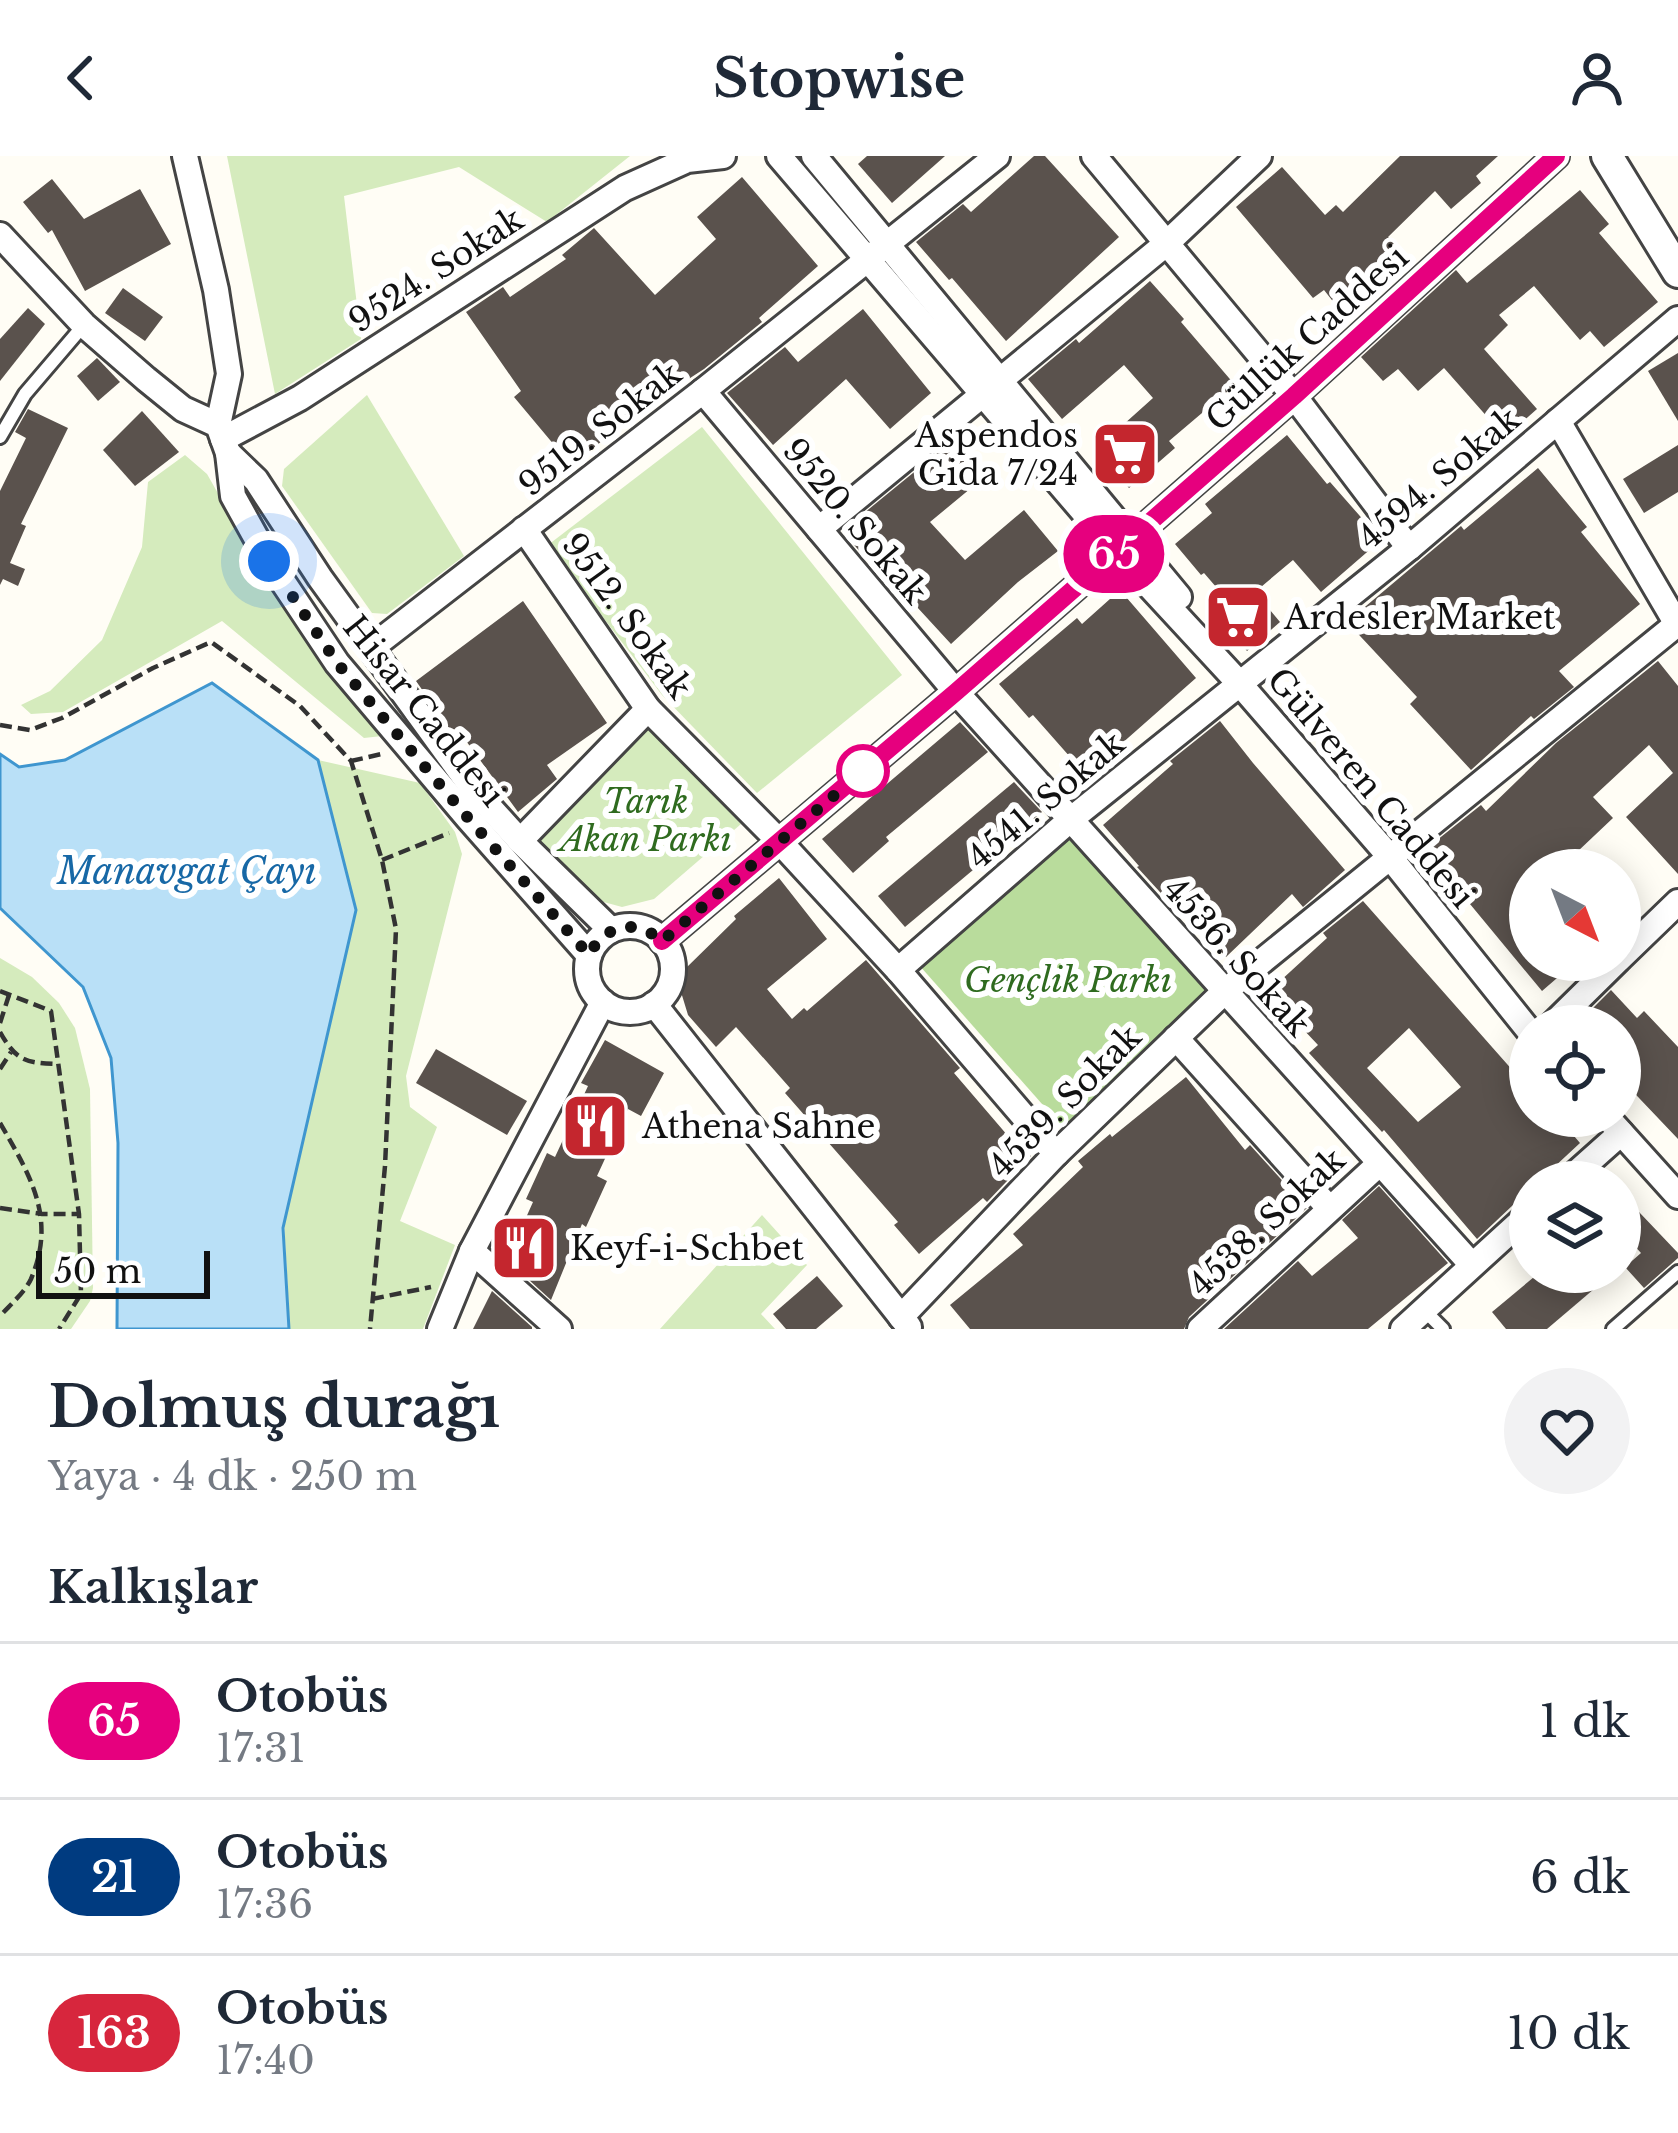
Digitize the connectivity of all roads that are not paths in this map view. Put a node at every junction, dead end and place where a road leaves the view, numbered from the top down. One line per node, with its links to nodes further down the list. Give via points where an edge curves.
1 (185, 156): 22 (street, via 229,374)
2 (723, 156): 10 (street, 9524. Sokak)
3 (779, 156): 13 (street, Gülveren Caddesi)
4 (814, 156): 13 (street, Gülveren Caddesi)
5 (997, 156): 13 (street, 9519. Sokak)
6 (1094, 156): 12 (street)
7 (1259, 156): 12 (street)
8 (1556, 156): 19 (street, Güllük Caddesi)
9 (1607, 156): 14 (street)
10 (689, 158): 22 (street, 9524. Sokak, via 625,188 300,398)
11 (0, 236): 16 (street)
12 (1167, 244): 17 (street); 19 (street)
13 (878, 252): 17 (street, Gülveren Caddesi); 18 (street, 9519. Sokak)
14 (1678, 272)
15 (1678, 319): 20 (street, 4594. Sokak)
16 (84, 325): 21 (lane); 22 (street)
17 (991, 387): 23 (street); 25 (street, Gülveren Caddesi)
18 (704, 391): 23 (street, 9520. Sokak); 24 (street, 9519. Sokak)
19 (1294, 396): 25 (street, Güllük Caddesi); 26 (street)
20 (1558, 421): 26 (street, 4594. Sokak); 27 (street)
21 (0, 437)
22 (223, 439): 28 (street); 40 (street, Hisar Caddesi, via 233,496 337,663)
23 (819, 529): 30 (street, 9520. Sokak)
24 (524, 530): 28 (street, 9519. Sokak); 31 (street, 9512. Sokak)
25 (1124, 544): 29 (street, Gülveren Caddesi); 30 (street, Güllük Caddesi)
26 (1408, 548): 29 (street, 4594. Sokak)
27 (1677, 625): 35 (street, 4539. Sokak)
28 (371, 648): 33 (street)
29 (1242, 681): 32 (street, 4541. Sokak); 35 (street, Gülveren Caddesi)
30 (956, 692): 32 (street, 4536. Sokak); 34 (street, Güllük Caddesi)
31 (648, 709): 33 (street); 34 (street, 9512. Sokak)
32 (1070, 820): 41 (street, 4541. Sokak); 43 (street, 4536. Sokak)
33 (520, 842): 37 (street)
34 (780, 842): 39 (street, Güllük Caddesi); 41 (street, 9512. Sokak)
35 (1390, 857): 43 (street, 4539. Sokak); 47 (street, Gülveren Caddesi)
36 (1678, 902): 38 (street)
37 (611, 931): 39 (street, via 633,926); 40 (street)
38 (1641, 938)
39 (662, 941): 45 (street, via 673,972)
40 (589, 955): 44 (street, via 591,988)
41 (898, 970): 51 (street, 9512. Sokak)
42 (1597, 981): 46 (street)
43 (1224, 992): 48 (street, 4539. Sokak); 53 (street, 4536. Sokak)
44 (603, 1002): 45 (street, via 627,1012); 57 (street)
45 (654, 1004): 61 (street)
46 (1572, 1005)
47 (1509, 1006)
48 (1176, 1038): 51 (street, 4539. Sokak); 55 (street)
49 (1603, 1137): 52 (street)
50 (1626, 1137): 54 (street)
51 (1056, 1154): 61 (street, 4539. Sokak)
52 (1583, 1161)
53 (1379, 1164): 55 (street, 4538. Sokak); 58 (street, 4536. Sokak)
54 (1678, 1196)
55 (1329, 1208): 64 (street, 4538. Sokak)
56 (1509, 1232): 58 (street)
57 (472, 1251): 62 (street); 63 (street)
58 (1472, 1265): 60 (street)
59 (1678, 1272): 67 (lane)
60 (1424, 1310): 65 (street); 66 (lane)
61 (905, 1323)
62 (440, 1329)
63 (559, 1329)
64 (1200, 1329)
65 (1403, 1329)
66 (1443, 1329)
67 (1613, 1329)

